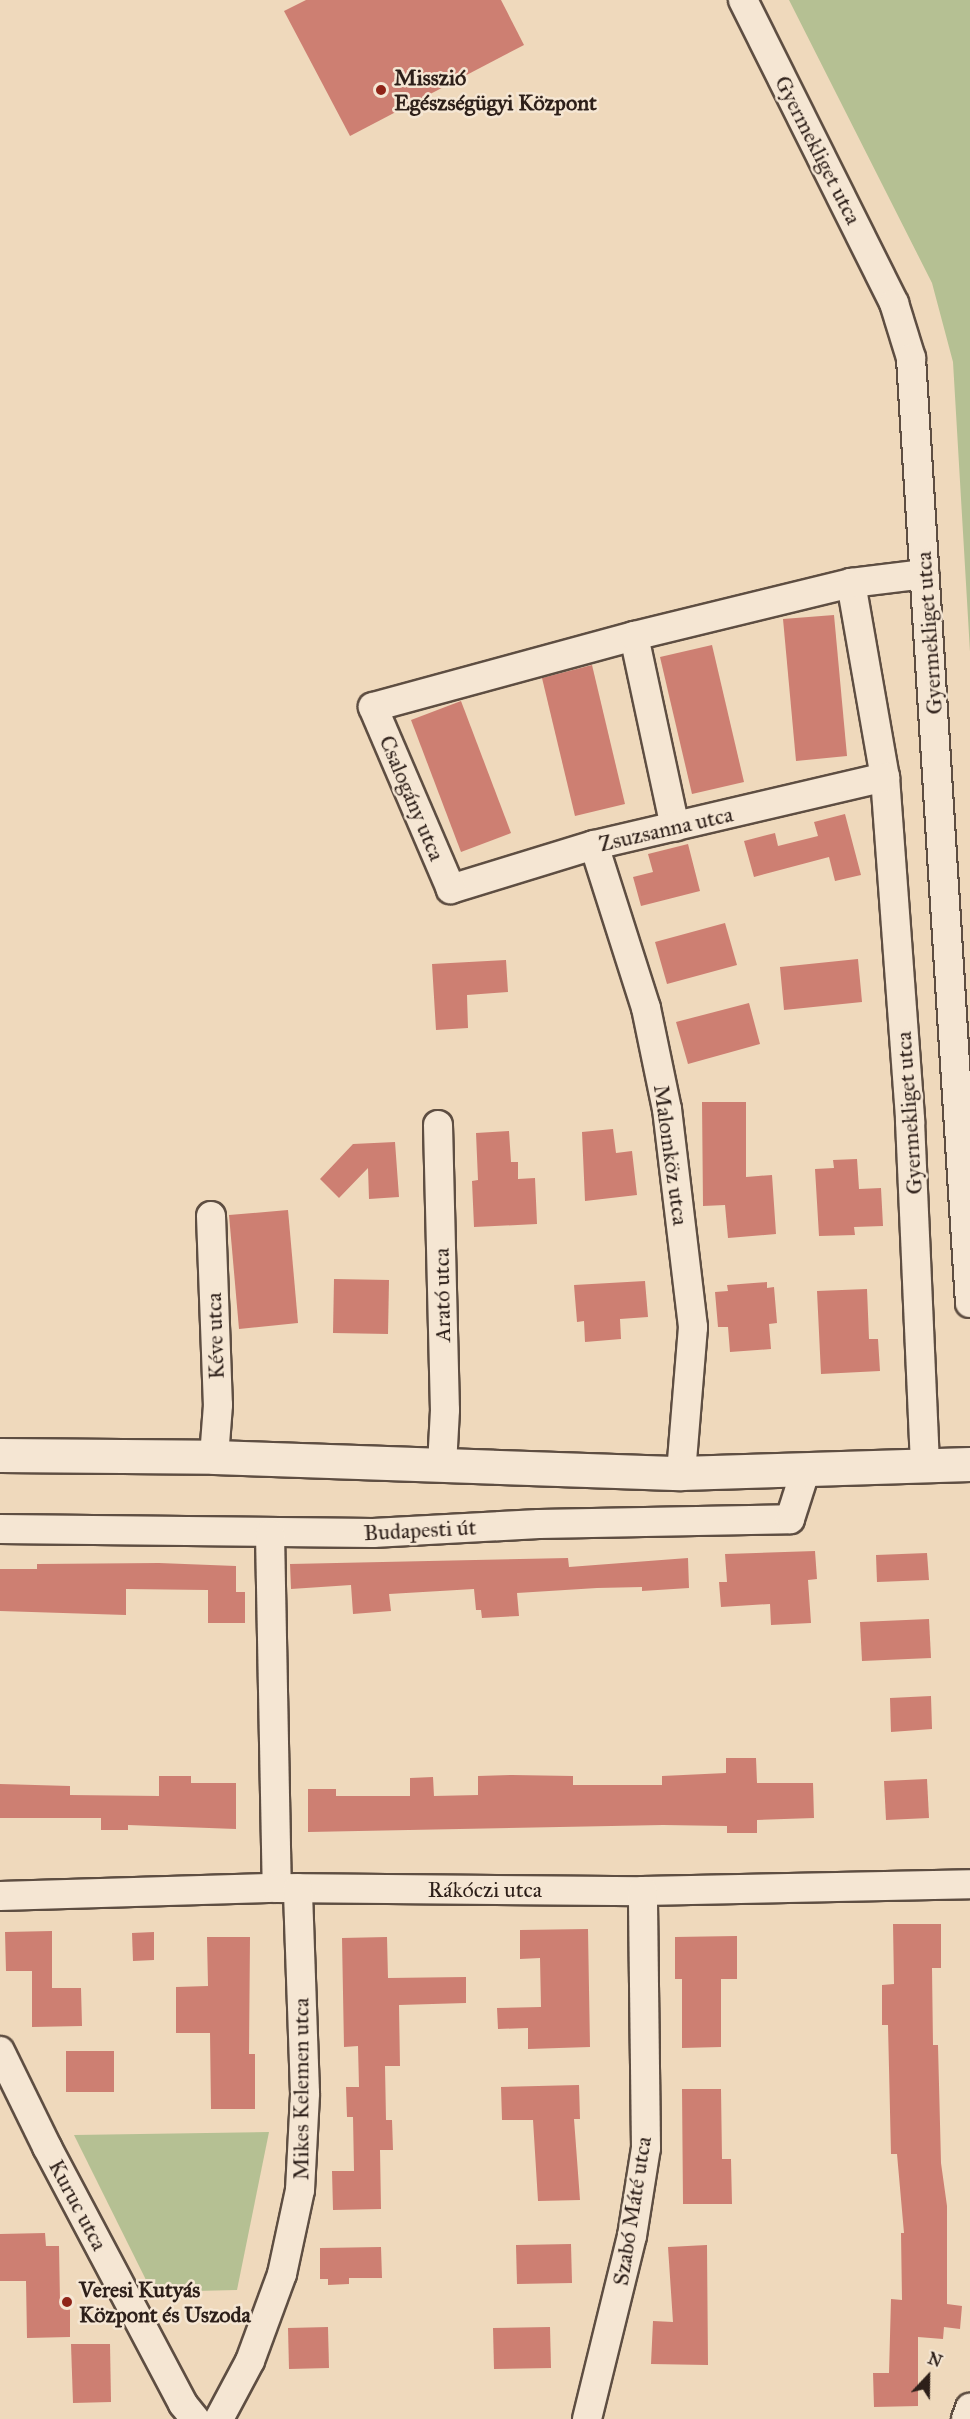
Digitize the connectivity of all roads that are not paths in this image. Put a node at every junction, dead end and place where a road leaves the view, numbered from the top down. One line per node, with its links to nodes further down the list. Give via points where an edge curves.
1 (743, 0): 2 (street, Gyermekliget utca, via 894,303 911,358)
2 (924, 574): 3 (street); 11 (street, Gyermekliget utca)
3 (851, 583): 4 (street); 5 (street, Gyermekliget utca)
4 (634, 636): 6 (street); 8 (street, Csalogány utca, via 373,707)
5 (885, 777): 6 (street, Zsuzsanna utca); 16 (street, Gyermekliget utca, via 910,1121)
6 (675, 827): 7 (street, Zsuzsanna utca)
7 (594, 845): 8 (street, Zsuzsanna utca); 18 (street, Malomköz utca, via 646,1008 667,1109 693,1327)
8 (450, 889)
9 (438, 1125): 15 (street, Arató utca)
10 (211, 1216): 13 (street, Kéve utca, via 218,1405)
11 (970, 1303)
12 (0, 1455): 13 (street)
13 (214, 1457): 15 (street)
14 (970, 1464): 16 (street)
15 (442, 1465): 18 (street)
16 (925, 1466): 17 (street)
17 (805, 1472): 18 (street); 20 (street, Budapesti út, via 790,1519)
18 (681, 1473)
19 (0, 1529): 20 (street, Budapesti út)
20 (270, 1534): 22 (street, Mikes Kelemen utca)
21 (970, 1884): 23 (street, Rákóczi utca)
22 (288, 1888): 23 (street, Rákóczi utca); 24 (street, Rákóczi utca); 28 (street, Mikes Kelemen utca, via 305,2093 300,2190 282,2274 250,2361)
23 (643, 1891): 29 (street, Szabó Máté utca, via 646,2148 632,2236)
24 (0, 1896)
25 (0, 2051): 27 (street, Kuruc utca, via 183,2404)
26 (970, 2408): 30 (street)
27 (195, 2419)
28 (219, 2419)
29 (587, 2419)
30 (966, 2419)

